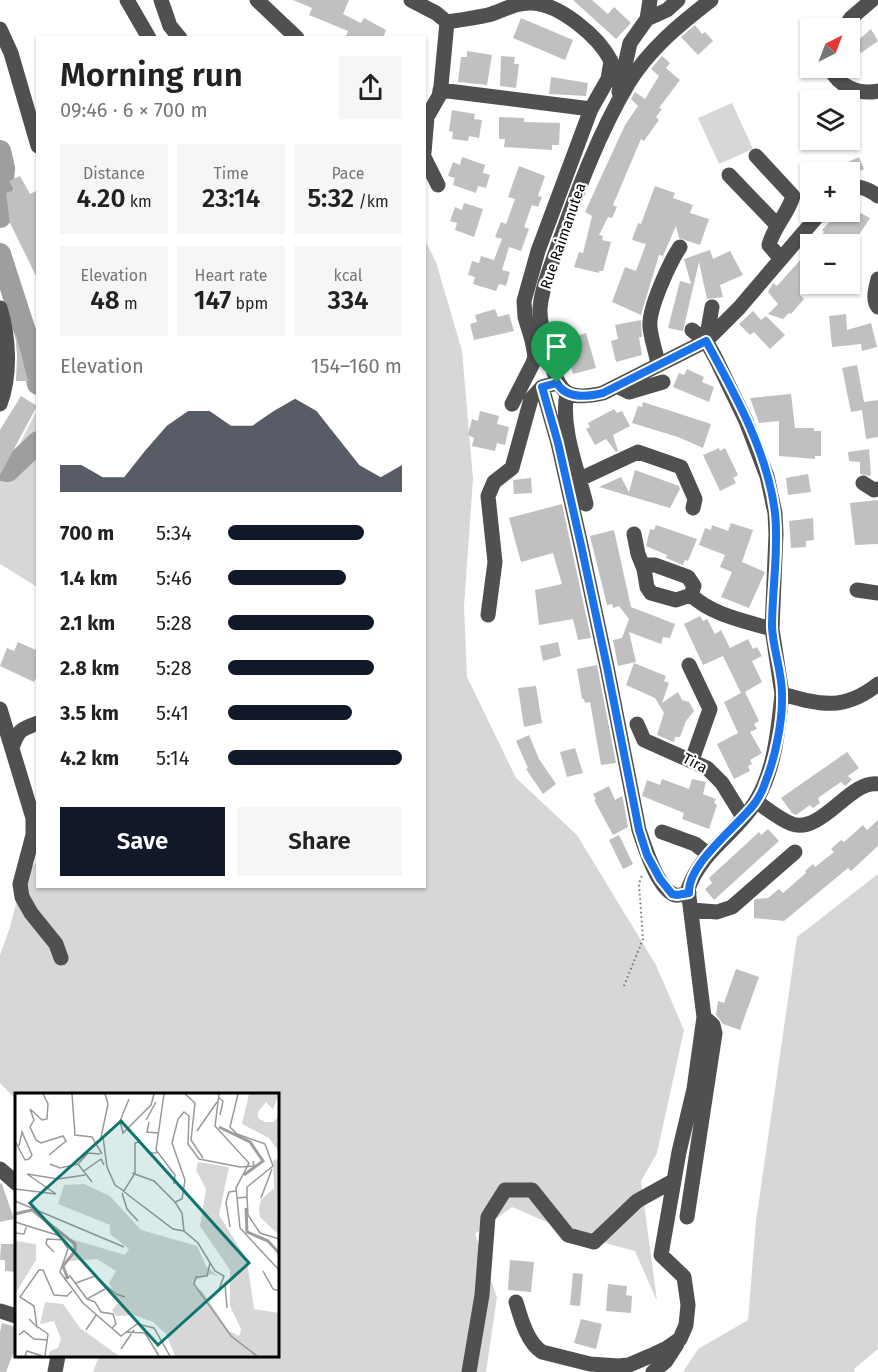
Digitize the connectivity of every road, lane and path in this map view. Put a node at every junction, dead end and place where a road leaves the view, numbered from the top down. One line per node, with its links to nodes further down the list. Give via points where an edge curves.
1 (127, 0): 13 (street)
2 (161, 0): 14 (street, via 170,26)
3 (257, 0): 15 (street)
4 (411, 0): 11 (street)
5 (650, 0): 10 (street)
6 (678, 0): 10 (street)
7 (711, 0): 19 (street, Rue Raimanutea, via 658,45)
8 (872, 0): 9 (street)
9 (851, 18)
10 (647, 19): 19 (street, via 630,43)
11 (447, 22): 17 (street); 20 (street, via 489,15 515,4 534,3 578,24 597,39 611,61 608,79)
12 (0, 29): 22 (street)
13 (148, 36)
14 (178, 36)
15 (295, 36)
16 (835, 78): 18 (street, via 850,89)
17 (440, 90): 20 (street); 21 (street)
18 (878, 91)
19 (619, 102): 38 (street, Rue Raimanutea, via 582,178 549,272)
20 (591, 109): 38 (street, via 538,251 524,301 525,317)
21 (426, 119)
22 (36, 139)
23 (756, 156): 30 (street, via 793,196)
24 (426, 159): 26 (street)
25 (729, 175): 30 (street)
26 (438, 185)
27 (860, 186): 28 (street)
28 (878, 196)
29 (812, 222): 32 (street)
30 (777, 225): 32 (street, via 769,245)
31 (680, 247): 40 (street, via 662,282 649,325)
32 (781, 259): 39 (street)
33 (878, 279): 35 (street)
34 (712, 307): 39 (street)
35 (878, 307)
36 (0, 308): 41 (street, via 7,354)
37 (692, 330): 39 (street)
38 (538, 339): 44 (street, Rue Raimanutea); 46 (street, via 533,363)
39 (706, 341): 40 (street); 58 (street, via 746,421 767,476 776,534)
40 (658, 364): 43 (street)
41 (3, 365): 45 (street, via 5,386)
42 (663, 382): 43 (street, via 629,392)
43 (617, 386): 44 (street, via 587,397)
44 (556, 388): 47 (street); 57 (street, via 531,399 512,468 494,482 488,496 495,562); 73 (street, Rue Raimanutea, via 558,443 630,791)
45 (0, 404)
46 (512, 404)
47 (580, 478): 50 (street); 51 (street, via 638,452 681,467 694,499)
48 (863, 483): 49 (street)
49 (878, 489)
50 (586, 504)
51 (693, 508)
52 (634, 534): 53 (street)
53 (644, 569): 56 (street, via 651,593 676,600); 56 (street, via 655,565 688,577 694,586)
54 (857, 590): 55 (street)
55 (878, 592)
56 (691, 595): 58 (street, via 706,607)
57 (488, 615)
58 (772, 629): 61 (street)
59 (688, 665): 66 (street, via 711,709)
60 (878, 684): 61 (street, via 867,693 832,704)
61 (782, 694): 68 (street, via 774,753)
62 (0, 709): 65 (street)
63 (36, 724): 65 (street, via 21,729)
64 (637, 724): 66 (street, Tira, via 644,740)
65 (12, 747): 76 (street, via 33,818 33,835 20,884 22,897 56,944)
66 (692, 760): 69 (street, Tira, via 722,783)
67 (878, 784): 68 (street, via 862,787 815,821 801,826)
68 (756, 801): 69 (street)
69 (743, 817): 72 (street)
70 (662, 832): 72 (street, via 695,844)
71 (795, 852): 75 (street, via 732,907 717,912)
72 (708, 854): 74 (street, via 692,877)
73 (647, 855): 74 (street, Rue Raimanutea, via 672,894); 77 (path, via 639,884 642,939)
74 (689, 893): 75 (street)
75 (692, 910): 78 (street)
76 (61, 958)
77 (624, 986)
78 (704, 1017): 80 (street, via 694,1089); 82 (street, via 715,1033)
79 (0, 1168): 81 (street)
80 (673, 1181): 86 (street, via 661,1255 684,1277 688,1305); 89 (street, via 638,1201 594,1242 568,1235 531,1190 505,1190 488,1217 482,1295)
81 (15, 1182)
82 (687, 1217)
83 (516, 1302): 86 (street, via 521,1321 537,1348 590,1364 629,1365)
84 (0, 1311): 85 (street)
85 (15, 1316)
86 (680, 1339): 90 (street, via 666,1361)
87 (58, 1357): 88 (street)
88 (55, 1372)
89 (470, 1372)
90 (653, 1372)

